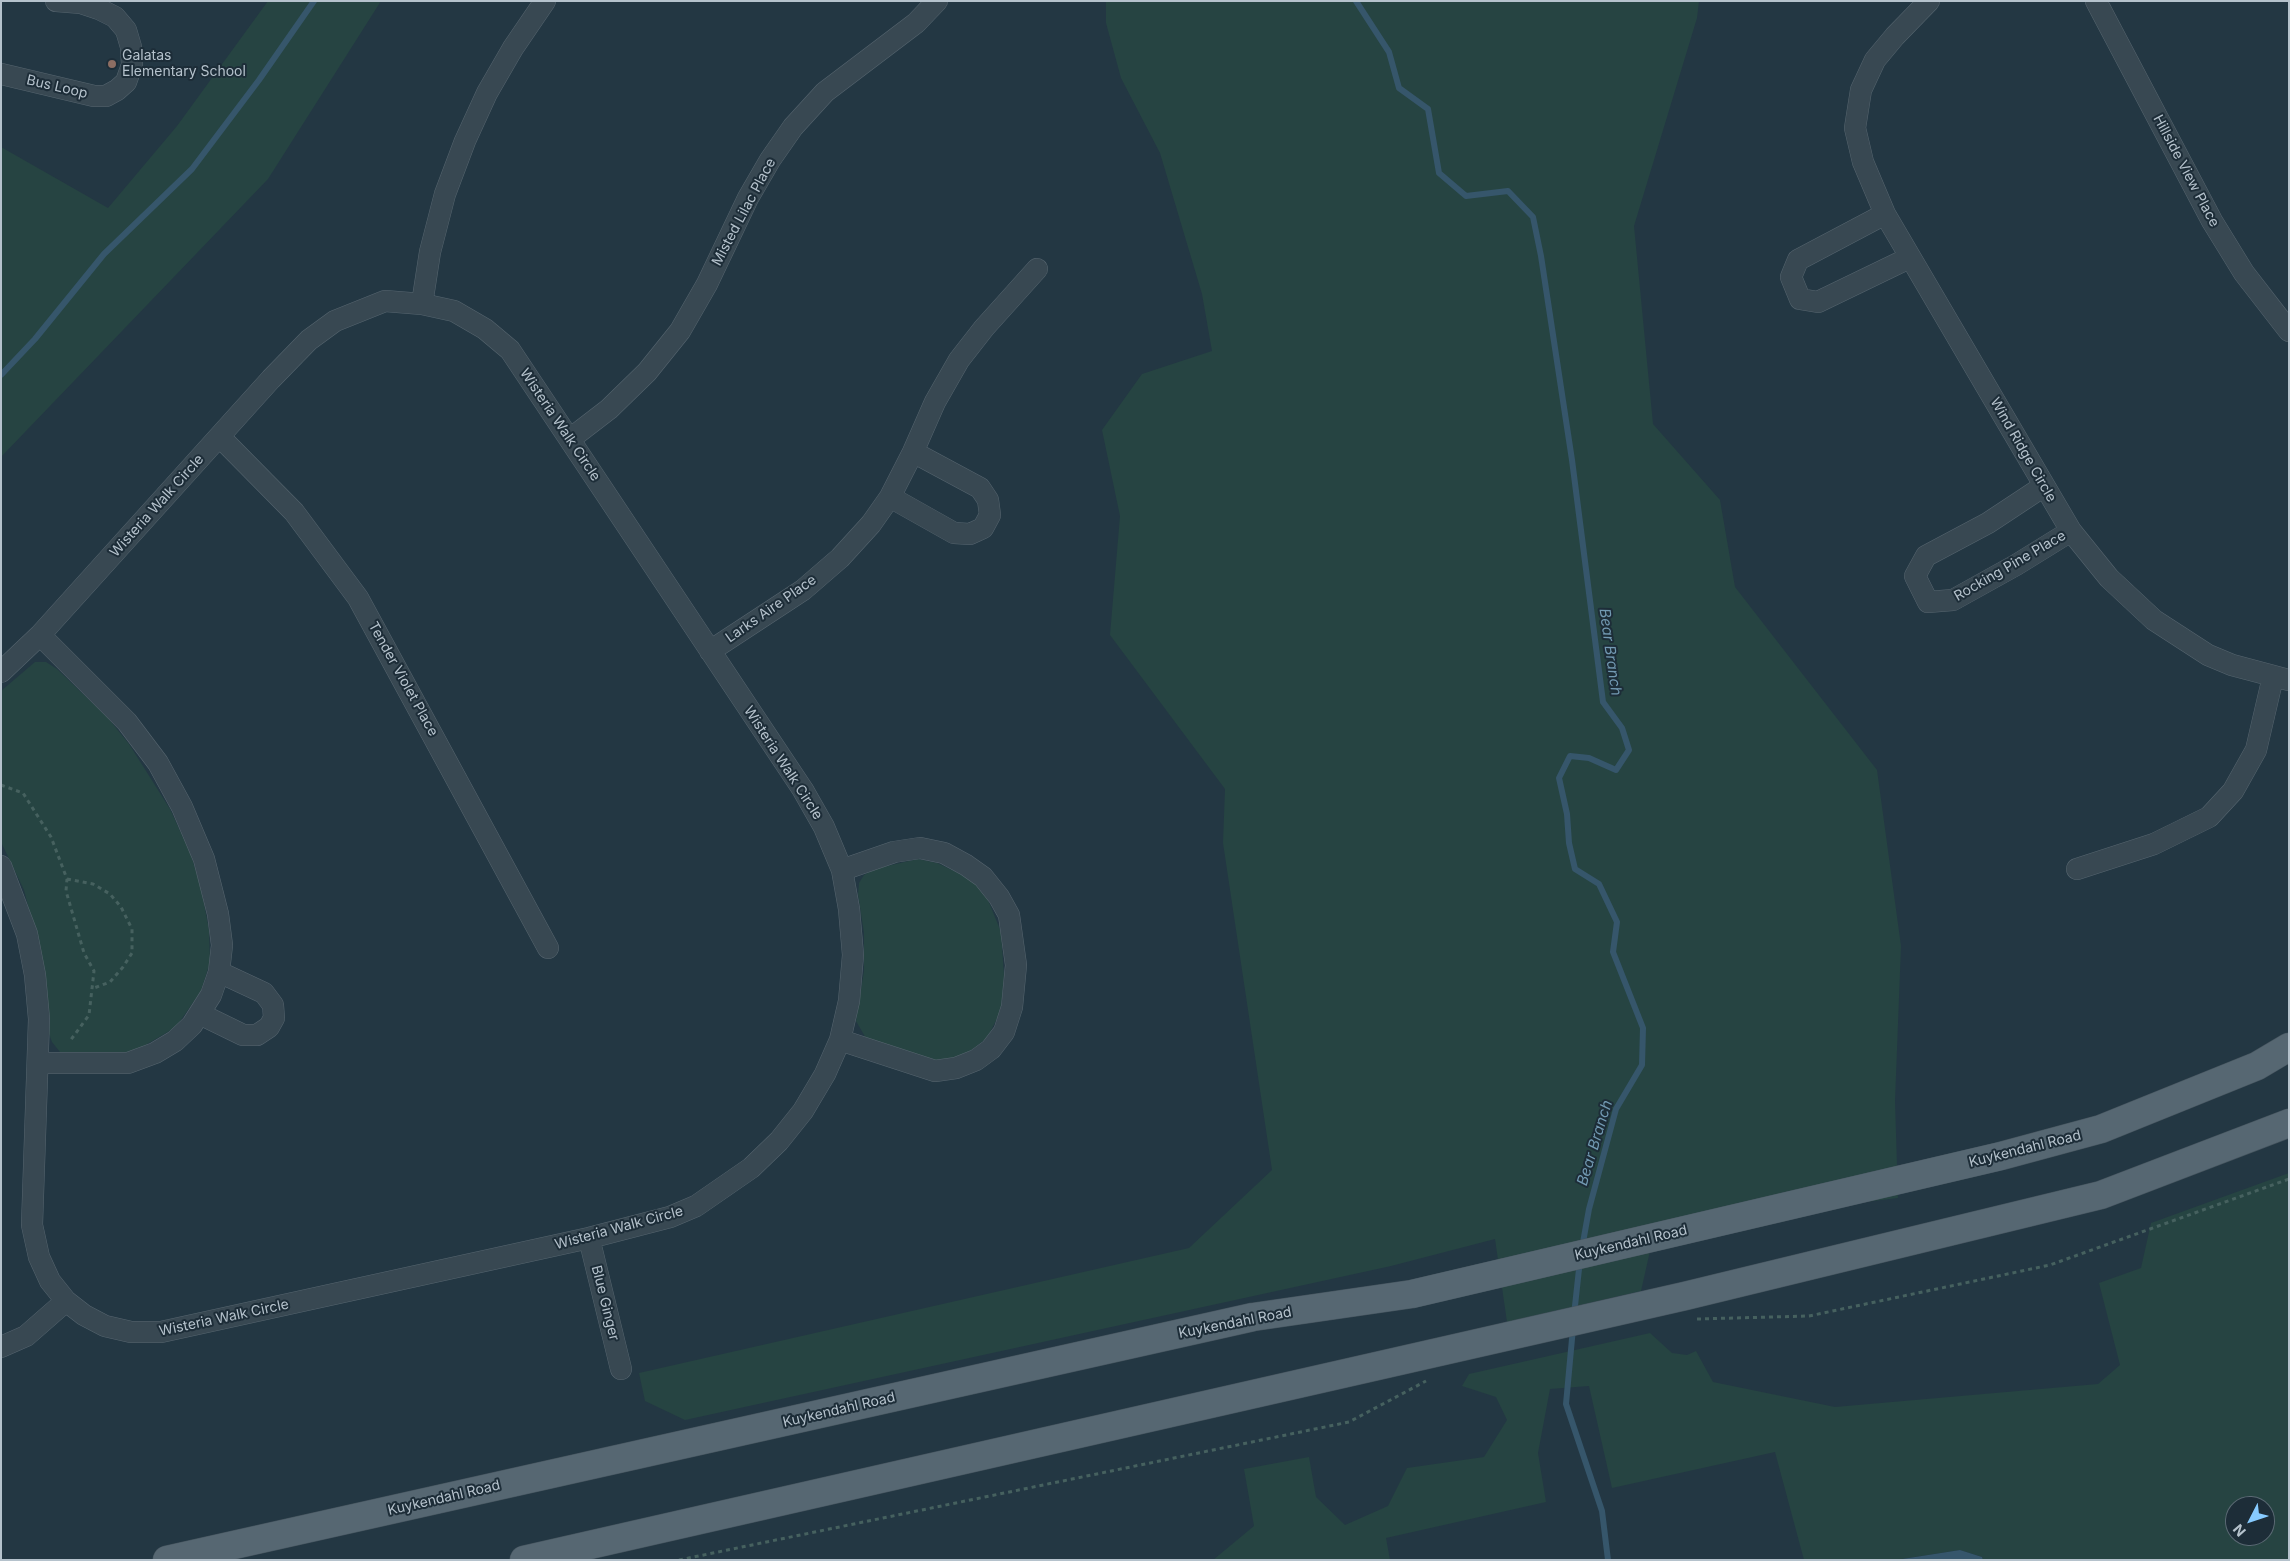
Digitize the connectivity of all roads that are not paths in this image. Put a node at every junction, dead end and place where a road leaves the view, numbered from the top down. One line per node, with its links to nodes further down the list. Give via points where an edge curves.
1 (56, 1): 6 (street, Bus Loop, via 81,3 115,17 126,30 131,47 132,65 126,82 106,96 94,96)
2 (545, 1): 10 (street, via 487,92 465,141 445,194 430,252)
3 (937, 1): 13 (street, Misted Lilac Place, via 916,23 825,92 793,127 748,198 707,284 680,331 647,372 609,409)
4 (1929, 1): 7 (street, Wind Ridge Circle, via 1876,60 1861,90 1855,128 1863,162)
5 (2096, 1): 11 (street, Hillside View Place, via 2212,221 2244,273)
6 (1, 74)
7 (1885, 214): 8 (street, Wind Ridge Circle); 8 (street, via 1798,260 1791,277 1800,299 1818,302)
8 (1909, 258): 15 (street, Wind Ridge Circle)
9 (1037, 269): 14 (street, Larks Aire Place, via 959,360 935,402)
10 (422, 304): 12 (street, Wisteria Walk Circle, via 385,301 335,321 309,340); 13 (street, Wisteria Walk Circle, via 454,311 485,329 510,350)
11 (2289, 331)
12 (220, 437): 18 (street, Wisteria Walk Circle); 26 (street, Tender Violet Place, via 294,512 358,598)
13 (570, 439): 19 (street, Wisteria Walk Circle)
14 (913, 452): 16 (street, Larks Aire Place); 16 (street, via 980,488 988,500 990,515 983,528 970,534 954,533)
15 (2044, 486): 17 (street, Wind Ridge Circle); 17 (street, Rocking Pine Place, via 1988,523 1926,556 1915,576 1928,602 1953,600)
16 (890, 497): 19 (street, Larks Aire Place, via 840,558 803,590)
17 (2071, 531): 21 (street, Wind Ridge Circle, via 2110,578 2154,620 2208,655)
18 (40, 635): 20 (street, Wisteria Walk Circle); 27 (street, via 127,722 158,763 182,807 204,859 218,914 222,945)
19 (710, 651): 24 (street, Wisteria Walk Circle, via 803,790 824,827)
20 (1, 672)
21 (2281, 678): 23 (street, via 2252,757 2234,791 2209,817 2154,844)
22 (1, 866): 25 (street, Wisteria Walk Circle)
23 (2078, 869)
24 (842, 870): 29 (street, Wisteria Walk Circle, via 853,955 849,1000); 29 (street, via 894,852 920,848 966,864 983,876 1009,915 1016,965 1012,1008 1004,1032 991,1049 976,1060 956,1068 935,1071)
25 (7, 896): 31 (street, Wisteria Walk Circle, via 27,934)
26 (548, 948)
27 (219, 972): 28 (street); 28 (street, via 264,993 273,1005 274,1018 269,1027 257,1034 243,1035)
28 (200, 1014): 31 (street, via 175,1041 128,1063)
29 (840, 1040): 33 (street, Wisteria Walk Circle, via 803,1111 751,1168 696,1206 670,1217)
30 (2289, 1047): 37 (main road, Kuykendahl Road, via 2257,1066 2101,1129 2001,1156 1412,1294 1254,1317)
31 (48, 1063): 34 (street, Wisteria Walk Circle, via 32,1225 39,1257 50,1281)
32 (2289, 1123): 38 (main road, via 2102,1195 1688,1308)
33 (589, 1238): 34 (street, Wisteria Walk Circle, via 162,1332 131,1332 105,1326); 36 (street, Blue Ginger)
34 (66, 1301): 35 (street, via 26,1336)
35 (1, 1347)
36 (621, 1369)
37 (167, 1560)
38 (524, 1560)

